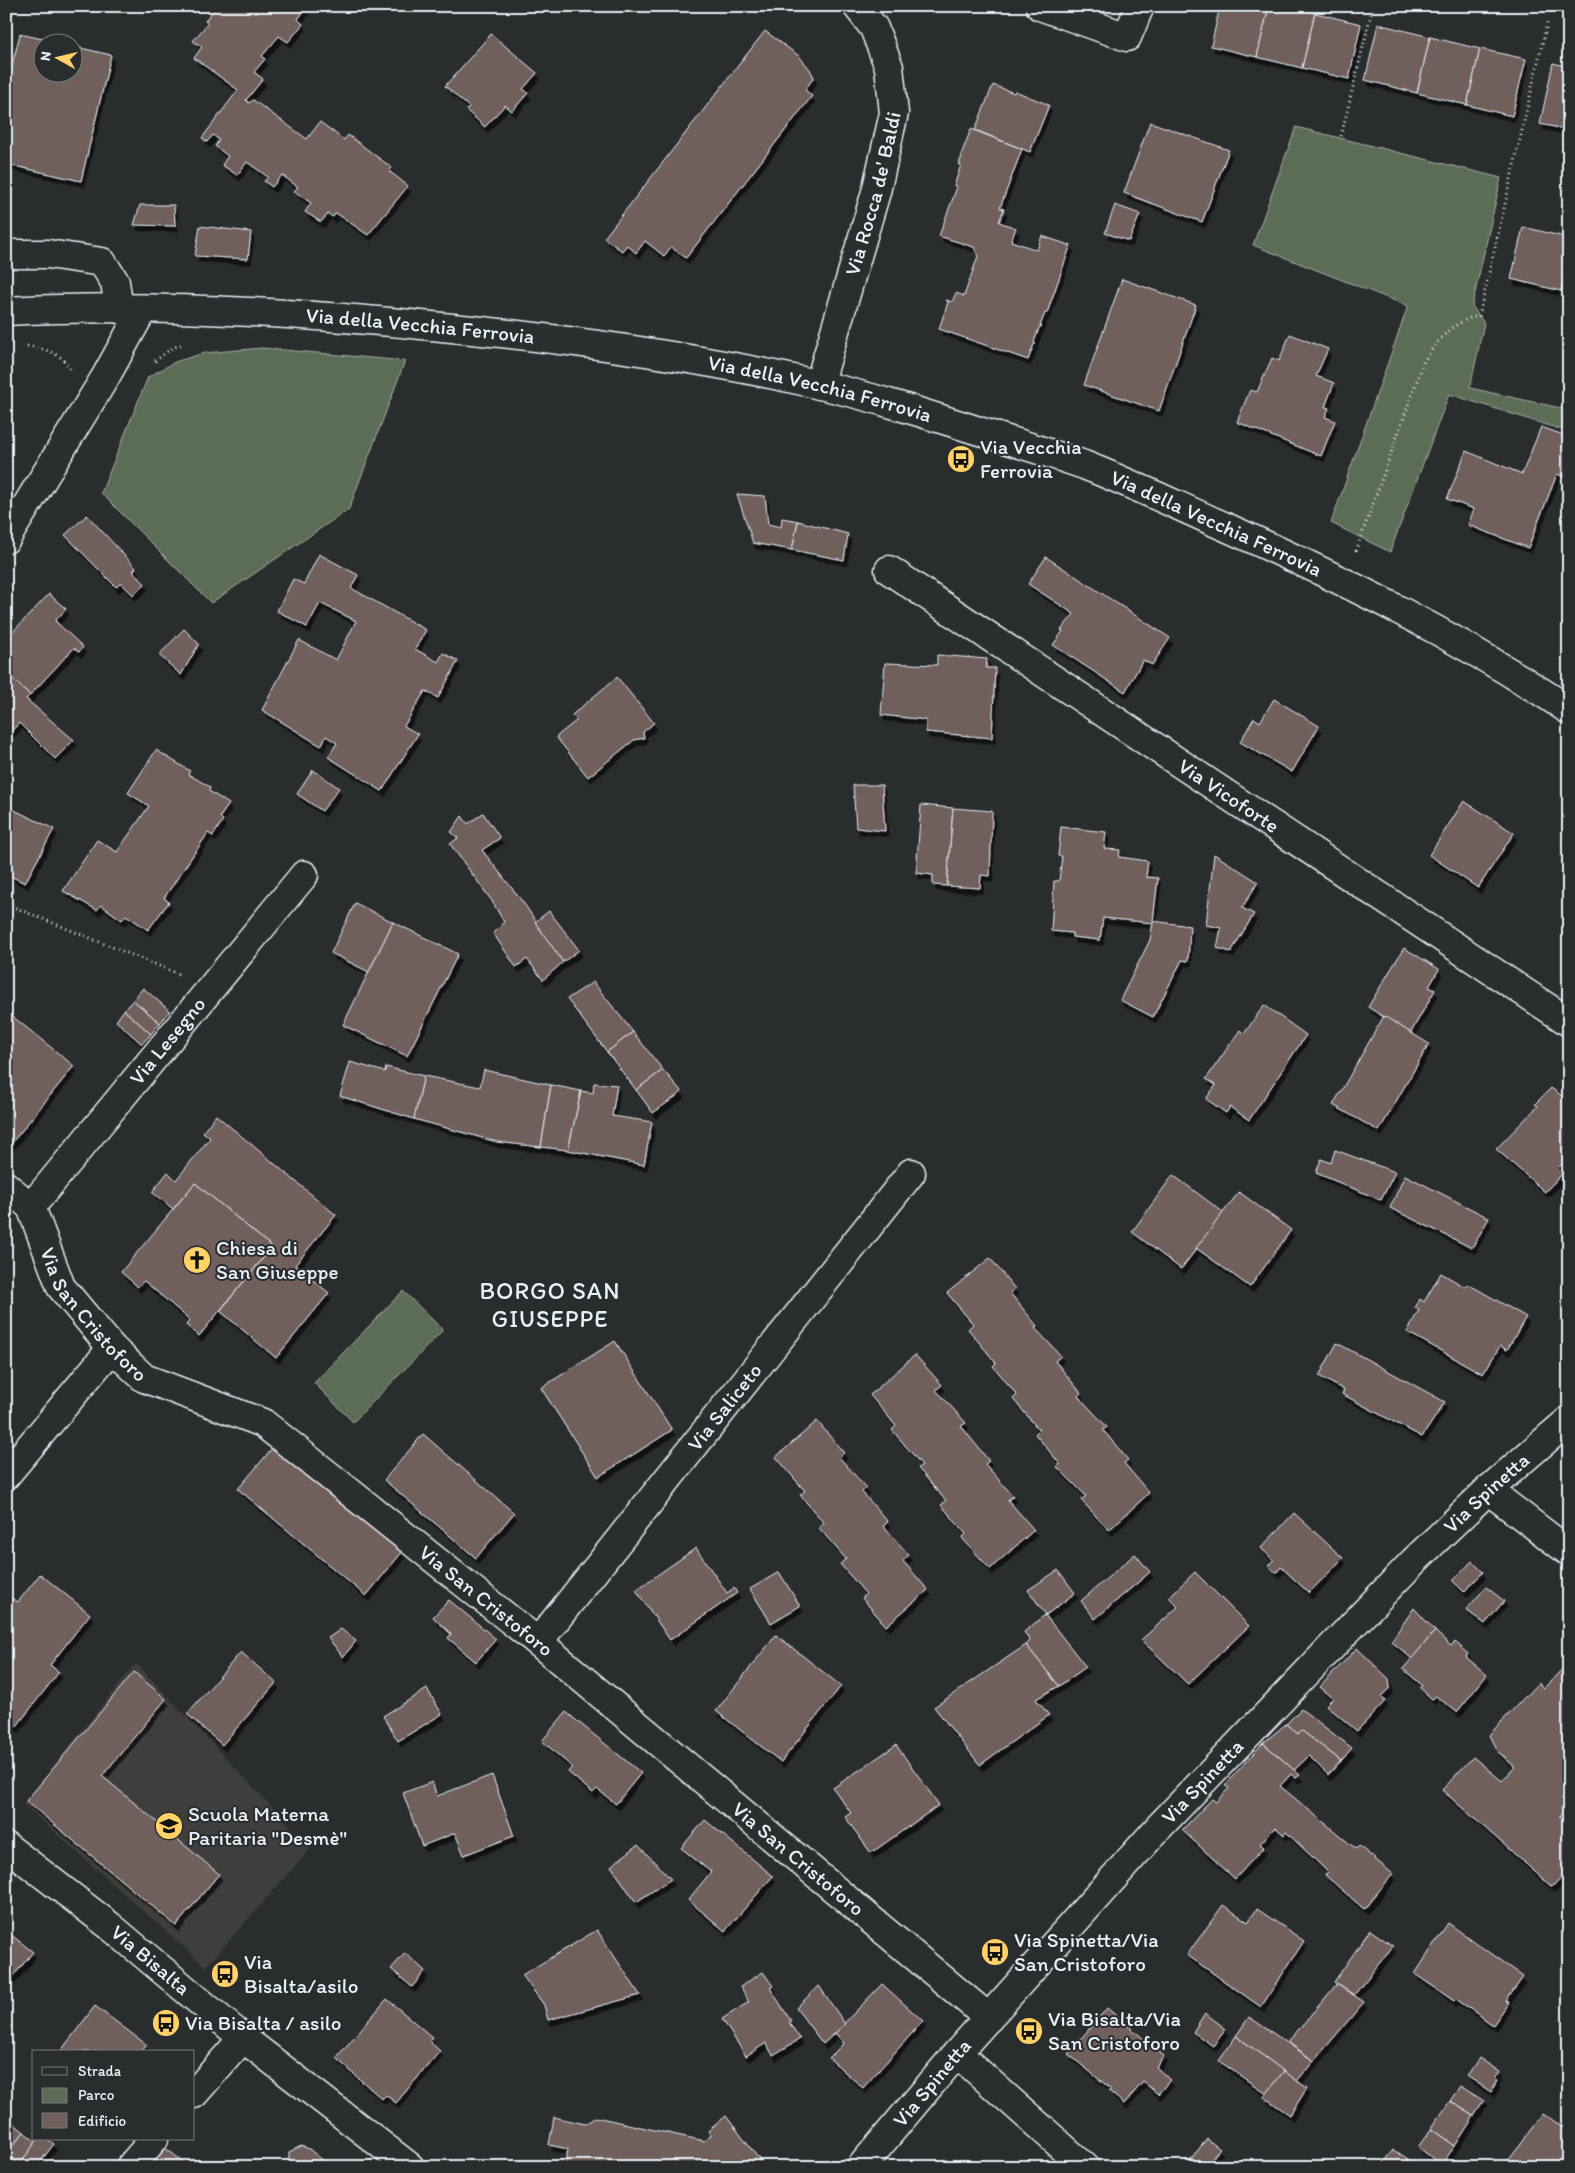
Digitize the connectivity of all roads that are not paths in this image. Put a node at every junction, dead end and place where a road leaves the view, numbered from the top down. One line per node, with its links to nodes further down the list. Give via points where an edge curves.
1 (857, 6): 7 (street, Via Rocca de' Baldi, via 874,28 889,67 894,113 876,192)
2 (1040, 6): 3 (street, via 1127,38)
3 (1140, 6)
4 (6, 254): 5 (street, via 48,254 102,262)
5 (131, 309): 6 (street, Via della Vecchia Ferrovia); 7 (street, Via della Vecchia Ferrovia, via 256,311 517,334 725,364); 8 (street, via 106,376)
6 (6, 312)
7 (819, 385): 10 (street, Via della Vecchia Ferrovia, via 965,426 1116,478 1390,604)
8 (6, 539)
9 (889, 570): 12 (street, Via Vicoforte)
10 (1569, 710)
11 (304, 875): 15 (street, Via Lesegno)
12 (1569, 1022)
13 (911, 1174): 21 (street, Via Saliceto)
14 (6, 1186): 15 (street)
15 (32, 1207): 16 (street, Via San Cristoforo, via 61,1287)
16 (112, 1348): 18 (street); 21 (street, Via San Cristoforo, via 144,1378 263,1423)
17 (1569, 1420): 19 (street, Via Spinetta)
18 (6, 1475)
19 (1488, 1490): 20 (street); 23 (street, Via Spinetta, via 1414,1561 1159,1827)
20 (1569, 1552)
21 (538, 1642): 23 (street, Via San Cristoforo)
22 (6, 1846): 24 (street, Via Bisalta, via 110,1926)
23 (989, 2018): 25 (street, Via Spinetta)
24 (243, 2038): 26 (street); 29 (street, Via Bisalta)
25 (957, 2053): 30 (street, Via Spinetta); 31 (street)
26 (195, 2093)
27 (153, 2140): 28 (street)
28 (130, 2167)
29 (410, 2167)
30 (861, 2167)
31 (1085, 2167)

